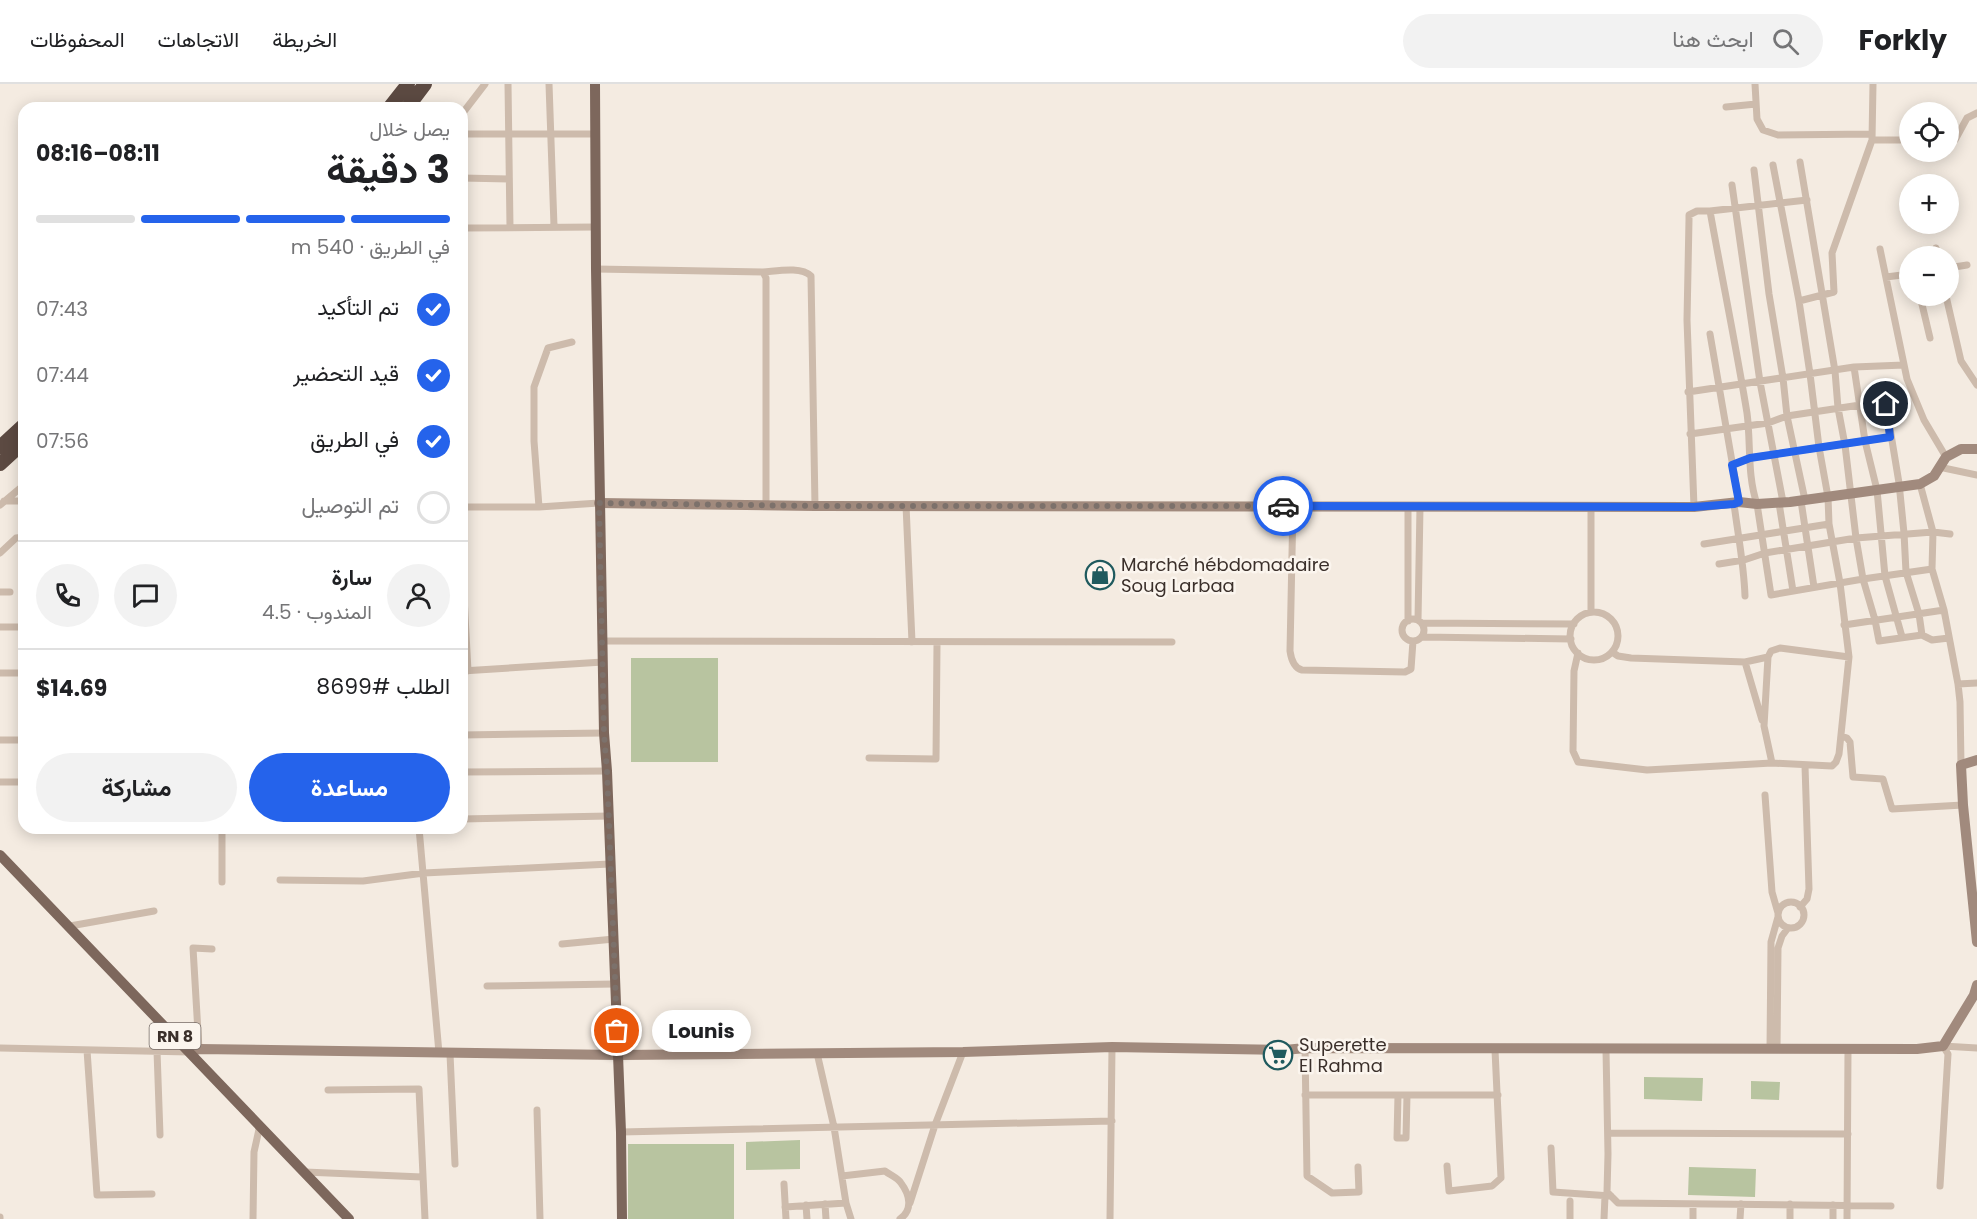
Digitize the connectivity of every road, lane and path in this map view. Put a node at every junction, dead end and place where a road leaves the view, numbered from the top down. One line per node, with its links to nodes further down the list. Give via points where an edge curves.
1 (408, 84): 9 (highway)
2 (425, 84): 10 (highway)
3 (485, 84): 12 (street)
4 (508, 84): 17 (street)
5 (549, 84): 18 (street)
6 (595, 84): 19 (main road)
7 (1755, 84): 11 (street)
8 (1873, 84): 20 (street)
9 (394, 102)
10 (412, 102)
11 (1756, 104): 13 (street); 20 (street, via 1763,130 1778,135)
12 (468, 106)
13 (1726, 107)
14 (1977, 113): 15 (street, via 1967,118)
15 (1959, 133)
16 (468, 134): 17 (street)
17 (508, 134): 18 (street); 26 (street)
18 (551, 134): 19 (street); 33 (street)
19 (596, 134): 35 (main road)
20 (1872, 137): 21 (street); 44 (street, via 1832,253 1834,292)
21 (1899, 139)
22 (1800, 162): 28 (street)
23 (1773, 165): 29 (street)
24 (1754, 170): 30 (street)
25 (468, 178): 26 (street)
26 (508, 178): 34 (street)
27 (1732, 185): 31 (street)
28 (1807, 200): 29 (street); 44 (street)
29 (1779, 203): 30 (street); 45 (street)
30 (1757, 205): 31 (street); 55 (street)
31 (1736, 207): 32 (street); 56 (street)
32 (1710, 211): 57 (street); 60 (street, via 1689,215)
33 (554, 226): 34 (street); 35 (street)
34 (510, 227): 36 (street)
35 (595, 227): 40 (main road)
36 (468, 228)
37 (1880, 249): 43 (street)
38 (1967, 265): 39 (street)
39 (1959, 266)
40 (596, 270): 41 (street); 95 (main road)
41 (763, 272): 100 (street); 101 (street, via 800,270 811,276)
42 (1899, 275): 43 (street)
43 (1886, 277): 51 (street)
44 (1823, 296): 45 (street); 53 (street)
45 (1799, 300): 54 (street)
46 (1922, 306): 49 (street)
47 (1948, 306): 58 (street, via 1962,361)
48 (1710, 334): 59 (street)
49 (1930, 338)
50 (572, 342): 104 (street, via 548,348 534,387)
51 (1904, 365): 52 (street); 80 (street, via 1924,420)
52 (1854, 367): 53 (street); 62 (street)
53 (1835, 371): 54 (street); 63 (street)
54 (1810, 374): 55 (street); 64 (street)
55 (1783, 378): 56 (street); 65 (street)
56 (1760, 382): 57 (street); 66 (street)
57 (1742, 385): 59 (street); 67 (street)
58 (1977, 385)
59 (1720, 388): 60 (street); 68 (street)
60 (1688, 392): 70 (street)
61 (1886, 404): 71 (street)
62 (1860, 405): 63 (street); 72 (street)
63 (1838, 408): 64 (street); 73 (street)
64 (1815, 411): 65 (street); 75 (street)
65 (1787, 416): 66 (street); 78 (street)
66 (1768, 423): 67 (street); 79 (street)
67 (1749, 426): 68 (street); 81 (street)
68 (1726, 429): 70 (street); 83 (street)
69 (18, 430): 74 (highway)
70 (1690, 434): 107 (street)
71 (1890, 437): 72 (street); 87 (street)
72 (1865, 441): 73 (street); 88 (street)
73 (1845, 445): 75 (street); 90 (street)
74 (0, 447)
75 (1819, 447): 78 (street); 91 (street)
76 (18, 448): 82 (highway)
77 (1977, 450): 80 (street, via 1961,449)
78 (1793, 452): 79 (street); 92 (street)
79 (1775, 455): 81 (street); 97 (street)
80 (1946, 457): 84 (street)
81 (1750, 458): 83 (street); 98 (street)
82 (0, 464)
83 (1732, 465): 96 (street)
84 (1940, 467): 85 (street); 86 (street)
85 (1977, 475)
86 (1920, 484): 87 (street); 111 (street)
87 (1899, 487): 88 (street); 112 (street)
88 (1876, 490): 90 (street); 115 (street)
89 (18, 491): 94 (street)
90 (1850, 493): 91 (street); 118 (street)
91 (1828, 497): 92 (street); 108 (street)
92 (1803, 500): 97 (street); 109 (street)
93 (18, 502): 94 (street)
94 (2, 503)
95 (599, 503): 100 (street); 104 (street); 154 (main road)
96 (1736, 503): 98 (street); 107 (street); 117 (street)
97 (1781, 503): 98 (street); 110 (street)
98 (1756, 504): 114 (street)
99 (906, 505): 101 (street); 102 (street); 155 (street)
100 (766, 506): 101 (street)
101 (815, 506)
102 (1293, 506): 105 (street); 153 (street, via 1290,651 1299,669 1406,672 1413,665)
103 (468, 507): 104 (street)
104 (539, 507)
105 (1414, 507): 106 (street); 142 (street); 143 (street)
106 (1591, 507): 107 (street); 138 (street)
107 (1694, 507)
108 (1829, 524): 109 (street); 119 (street)
109 (1806, 527): 110 (street); 121 (street)
110 (1783, 530): 114 (street); 122 (street)
111 (1933, 532): 112 (street); 113 (street); 127 (street)
112 (1904, 533): 115 (street); 128 (street)
113 (1950, 534)
114 (1761, 535): 117 (street); 124 (street)
115 (1881, 536): 118 (street); 129 (street)
116 (18, 538): 123 (street)
117 (1738, 538): 120 (street); 125 (street)
118 (1856, 538): 119 (street); 130 (street)
119 (1833, 543): 121 (street); 131 (street)
120 (1704, 544)
121 (1810, 546): 122 (street); 132 (street)
122 (1786, 551): 124 (street); 133 (street)
123 (0, 553)
124 (1765, 553): 125 (street); 133 (street, via 1771,595)
125 (1744, 560): 126 (street); 136 (street)
126 (1719, 564)
127 (1932, 569): 128 (street); 137 (street)
128 (1906, 572): 129 (street); 139 (street)
129 (1885, 576): 130 (street); 140 (street)
130 (1863, 579): 131 (street); 141 (street)
131 (1840, 583): 132 (street); 145 (street)
132 (1814, 587): 133 (street)
133 (1793, 591)
134 (0, 592): 135 (street)
135 (10, 592)
136 (1746, 596)
137 (1944, 610): 139 (street); 151 (street)
138 (1591, 612): 144 (street); 158 (street, via 1607,615 1615,623 1618,638)
139 (1918, 614): 140 (street); 148 (street)
140 (1898, 617): 141 (street); 150 (street)
141 (1875, 620): 145 (street); 150 (street, via 1879,641)
142 (1408, 621): 143 (street); 153 (street, via 1403,633)
143 (1420, 622): 144 (street); 149 (street)
144 (1574, 624): 152 (street)
145 (1844, 625): 161 (street)
146 (0, 627): 147 (street)
147 (18, 627)
148 (1922, 635): 150 (street); 151 (street, via 1932,640)
149 (1422, 637): 152 (street); 153 (street)
150 (1902, 637)
151 (1949, 638): 168 (street)
152 (1571, 639): 159 (street)
153 (1413, 641)
154 (604, 642): 155 (street); 162 (main road)
155 (912, 642): 157 (street)
156 (1172, 642): 157 (street)
157 (937, 644): 175 (street, via 936,759)
158 (1612, 652): 159 (street, via 1592,660); 163 (street, via 1631,658)
159 (1578, 653): 177 (street, via 1574,671 1574,757 1578,762 1647,770)
160 (1768, 657): 161 (street, via 1780,648); 163 (street); 169 (street)
161 (1848, 657): 172 (street)
162 (603, 662): 164 (street); 170 (main road)
163 (1745, 662): 169 (street)
164 (468, 671)
165 (0, 673): 166 (street)
166 (18, 673)
167 (1977, 683): 168 (street)
168 (1958, 684): 178 (street)
169 (1764, 726): 177 (street)
170 (604, 734): 171 (street); 180 (main road)
171 (468, 735)
172 (1840, 736): 179 (street, via 1835,764); 185 (street, via 1850,742 1853,777 1883,779 1892,809)
173 (0, 740): 174 (street)
174 (18, 740)
175 (869, 758)
176 (1977, 760): 178 (street)
177 (1772, 764): 179 (street)
178 (1962, 765): 185 (street)
179 (1805, 766): 195 (street, via 1809,889)
180 (607, 771): 181 (street); 186 (main road)
181 (468, 772)
182 (0, 782): 183 (street)
183 (18, 782)
184 (1765, 795): 197 (street, via 1772,892)
185 (1963, 806): 201 (street)
186 (609, 816): 187 (street); 191 (main road)
187 (468, 819)
188 (222, 834): 194 (street)
189 (420, 834): 192 (street)
190 (0, 855): 198 (main road, RN 8)
191 (610, 864): 192 (street); 200 (main road)
192 (424, 873): 193 (street, via 363,881); 221 (street)
193 (280, 880)
194 (222, 882)
195 (1800, 907): 197 (street, via 1785,904); 199 (street, via 1802,922)
196 (154, 911): 198 (street)
197 (1778, 915): 199 (street, via 1781,924); 211 (street, via 1771,942)
198 (70, 926): 217 (main road, RN 8)
199 (1788, 928): 211 (street, via 1778,948)
200 (614, 939): 202 (street); 204 (main road)
201 (1977, 942)
202 (562, 944)
203 (212, 949): 217 (street, via 193,948)
204 (615, 984): 205 (street); 222 (main road)
205 (487, 986)
206 (1976, 991): 207 (street)
207 (1943, 1046): 212 (street); 216 (street); 245 (street, via 1948,1054)
208 (1112, 1047): 210 (street); 219 (street); 229 (street)
209 (0, 1048): 213 (street)
210 (1305, 1048): 214 (street); 224 (street)
211 (1774, 1049): 212 (street); 215 (street)
212 (1848, 1049): 235 (street)
213 (87, 1050): 218 (street); 246 (street, via 97,1195)
214 (1495, 1050): 215 (street); 227 (street)
215 (1606, 1050): 234 (street)
216 (1977, 1050)
217 (194, 1051): 218 (street); 221 (street); 230 (main road, RN 8)
218 (157, 1052): 236 (street)
219 (963, 1052): 220 (street); 231 (street)
220 (817, 1053): 222 (street); 232 (street)
221 (445, 1054): 222 (street); 238 (street)
222 (618, 1055): 233 (main road)
223 (328, 1090): 243 (street, via 419,1089)
224 (1305, 1095): 225 (street); 240 (street, via 1307,1176 1332,1192 1359,1192)
225 (1398, 1095): 226 (street); 226 (street, via 1397,1138 1406,1138)
226 (1407, 1095): 227 (street)
227 (1498, 1095): 239 (street, via 1501,1178 1492,1186 1449,1191)
228 (537, 1110): 263 (street)
229 (1112, 1121): 231 (street); 270 (street)
230 (260, 1125): 241 (main road, RN 8); 260 (street, via 254,1152)
231 (935, 1125): 232 (street); 250 (street)
232 (834, 1127): 233 (street); 242 (street)
233 (621, 1132): 264 (main road)
234 (1608, 1133): 235 (street); 247 (street)
235 (1848, 1134): 257 (street)
236 (160, 1136)
237 (1551, 1148): 247 (street, via 1553,1192)
238 (455, 1164)
239 (1447, 1166)
240 (1358, 1167)
241 (305, 1172): 243 (street); 261 (main road, RN 8)
242 (842, 1176): 249 (street); 250 (street, via 885,1171 901,1183)
243 (422, 1177): 262 (street)
244 (784, 1184): 259 (street)
245 (1940, 1186)
246 (152, 1194)
247 (1608, 1196): 252 (street, via 1618,1203); 272 (street)
248 (1570, 1201): 271 (street)
249 (846, 1203): 251 (street); 268 (street)
250 (910, 1203): 269 (street, via 907,1214)
251 (825, 1204): 255 (street); 267 (street)
252 (1693, 1204): 253 (street); 273 (street)
253 (1741, 1204): 254 (street); 274 (street)
254 (1790, 1204): 256 (street); 275 (street)
255 (806, 1205): 259 (street); 266 (street)
256 (1833, 1205): 257 (street); 276 (street)
257 (1847, 1205): 258 (street); 277 (street)
258 (1891, 1206)
259 (785, 1207): 265 (street)
260 (253, 1219)
261 (349, 1219)
262 (425, 1219)
263 (540, 1219)
264 (622, 1219)
265 (786, 1219)
266 (807, 1219)
267 (826, 1219)
268 (851, 1219)
269 (900, 1219)
270 (1110, 1219)
271 (1570, 1219)
272 (1604, 1219)
273 (1693, 1219)
274 (1740, 1219)
275 (1790, 1219)
276 (1833, 1219)
277 (1847, 1219)

